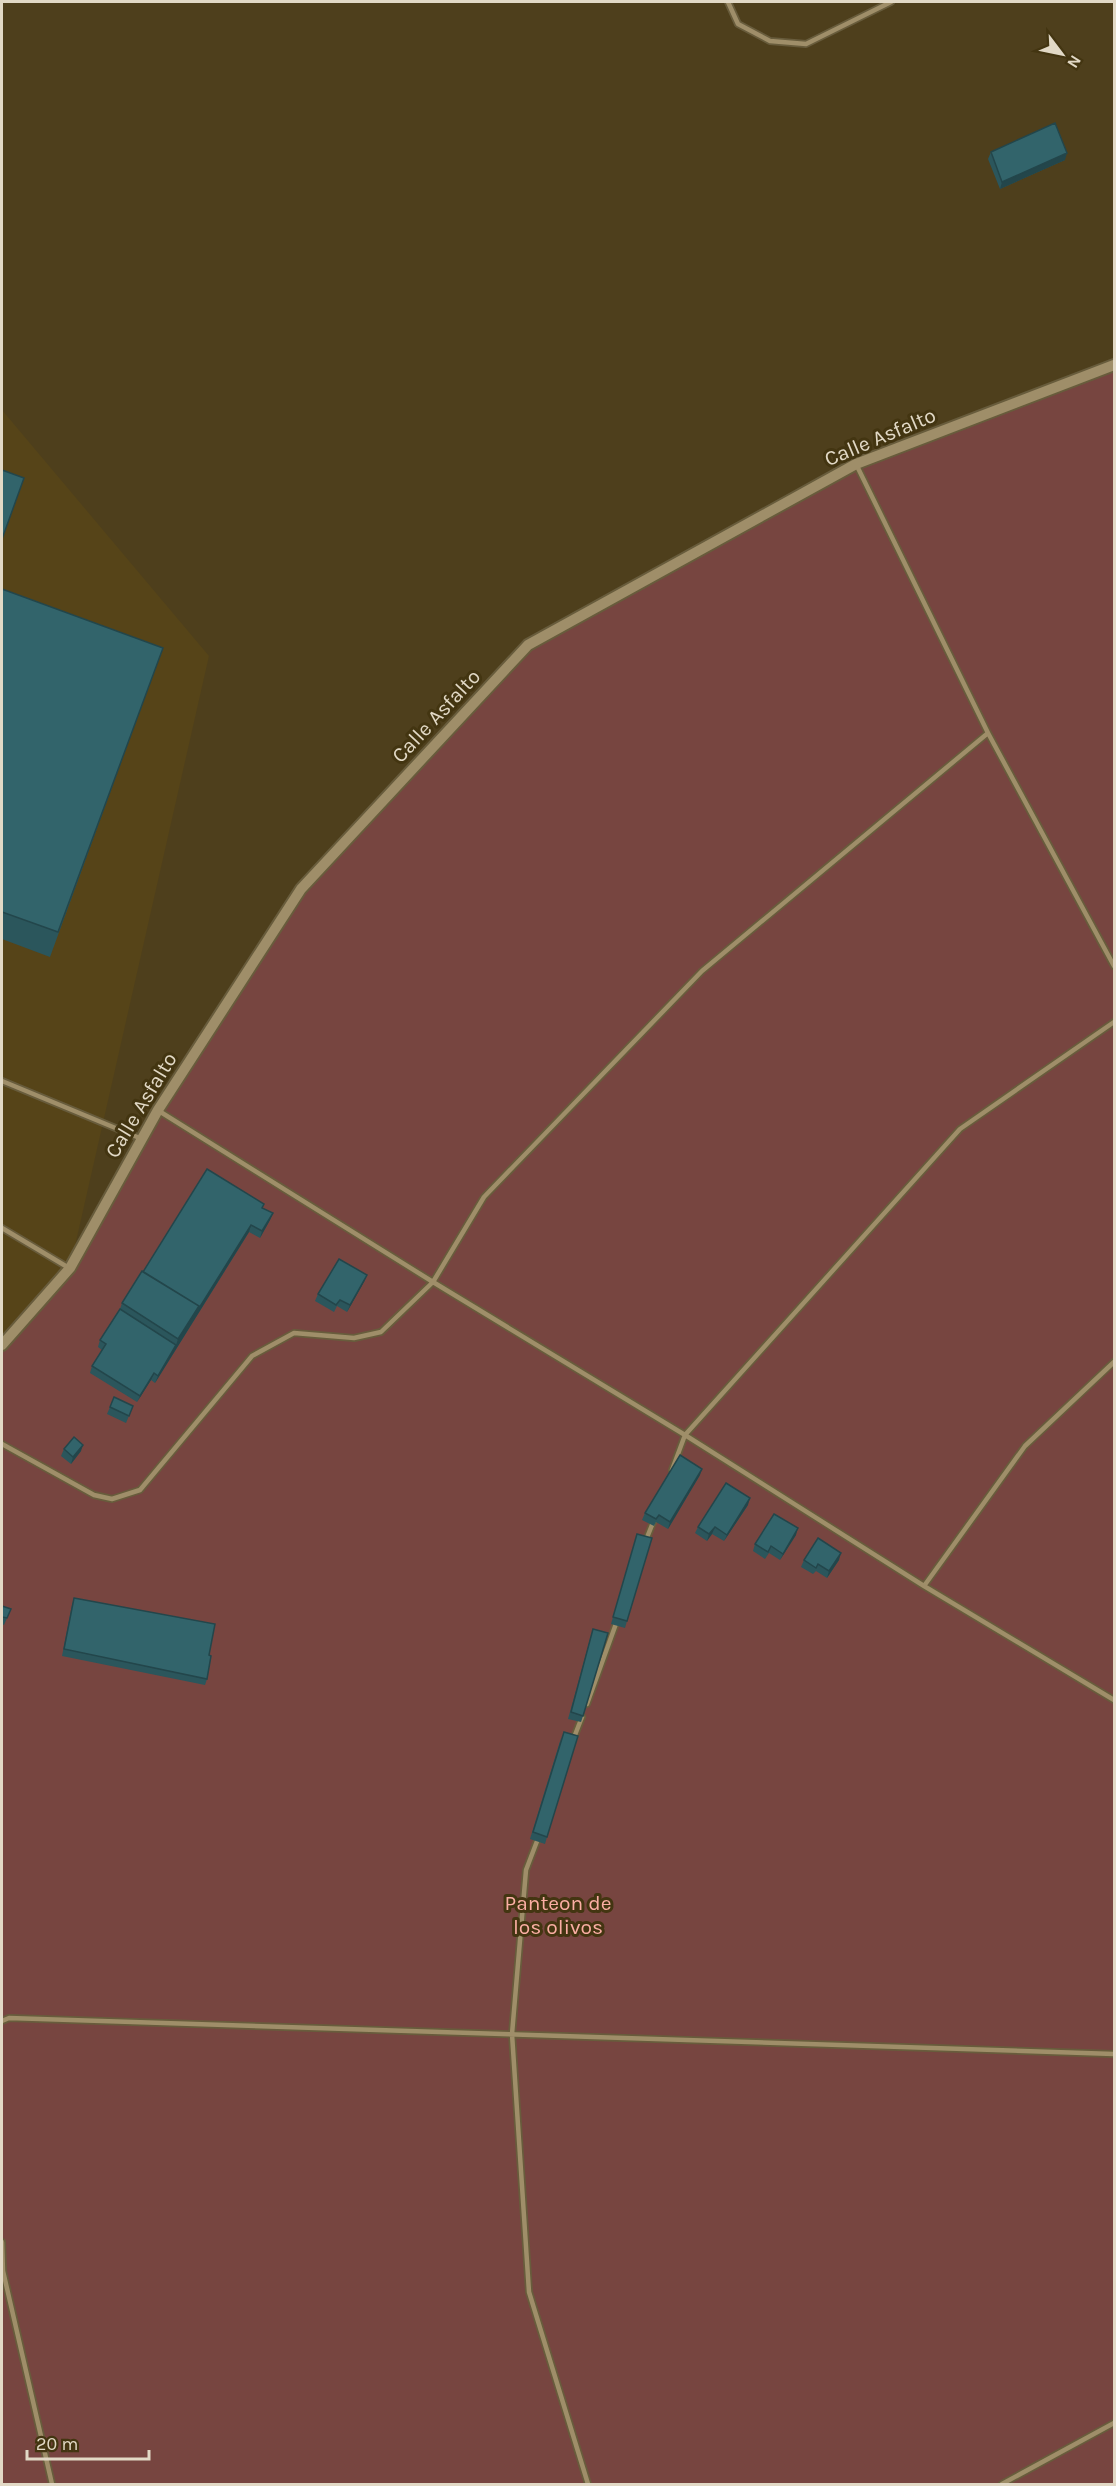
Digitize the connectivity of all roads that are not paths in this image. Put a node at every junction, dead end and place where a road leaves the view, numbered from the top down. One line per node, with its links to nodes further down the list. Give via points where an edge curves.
1 (728, 2): 2 (lane, via 738,24 770,41 806,44)
2 (891, 2)
3 (1114, 365): 4 (street, Calle Asfalto)
4 (856, 464): 5 (lane); 9 (street, Calle Asfalto, via 528,645 301,890)
5 (988, 733): 6 (lane); 13 (lane, via 702,971 484,1197)
6 (1114, 966)
7 (1114, 1022): 16 (lane, via 960,1129)
8 (2, 1081): 10 (lane)
9 (158, 1110): 10 (street, Calle Asfalto); 13 (lane)
10 (142, 1139): 12 (street, Calle Asfalto)
11 (2, 1228): 12 (lane)
12 (70, 1268): 14 (street, Calle Asfalto)
13 (433, 1282): 16 (lane); 17 (lane, via 381,1332 354,1338 294,1333 252,1356 140,1490 111,1499 94,1495)
14 (2, 1346)
15 (1114, 1362): 21 (lane, via 1025,1446)
16 (685, 1435): 18 (lane); 21 (lane)
17 (2, 1444)
18 (669, 1479)
19 (656, 1513): 20 (lane)
20 (644, 1546)
21 (924, 1586): 23 (lane)
22 (620, 1613): 24 (lane)
23 (1114, 1700)
24 (571, 1747)
25 (542, 1825): 27 (lane, via 526,1870)
26 (2, 2021): 27 (lane)
27 (512, 2034): 28 (lane); 32 (lane, via 529,2292)
28 (1114, 2054)
29 (2, 2242): 31 (lane, via 3,2271)
30 (1114, 2423): 33 (lane)
31 (52, 2484)
32 (588, 2484)
33 (1002, 2484)

